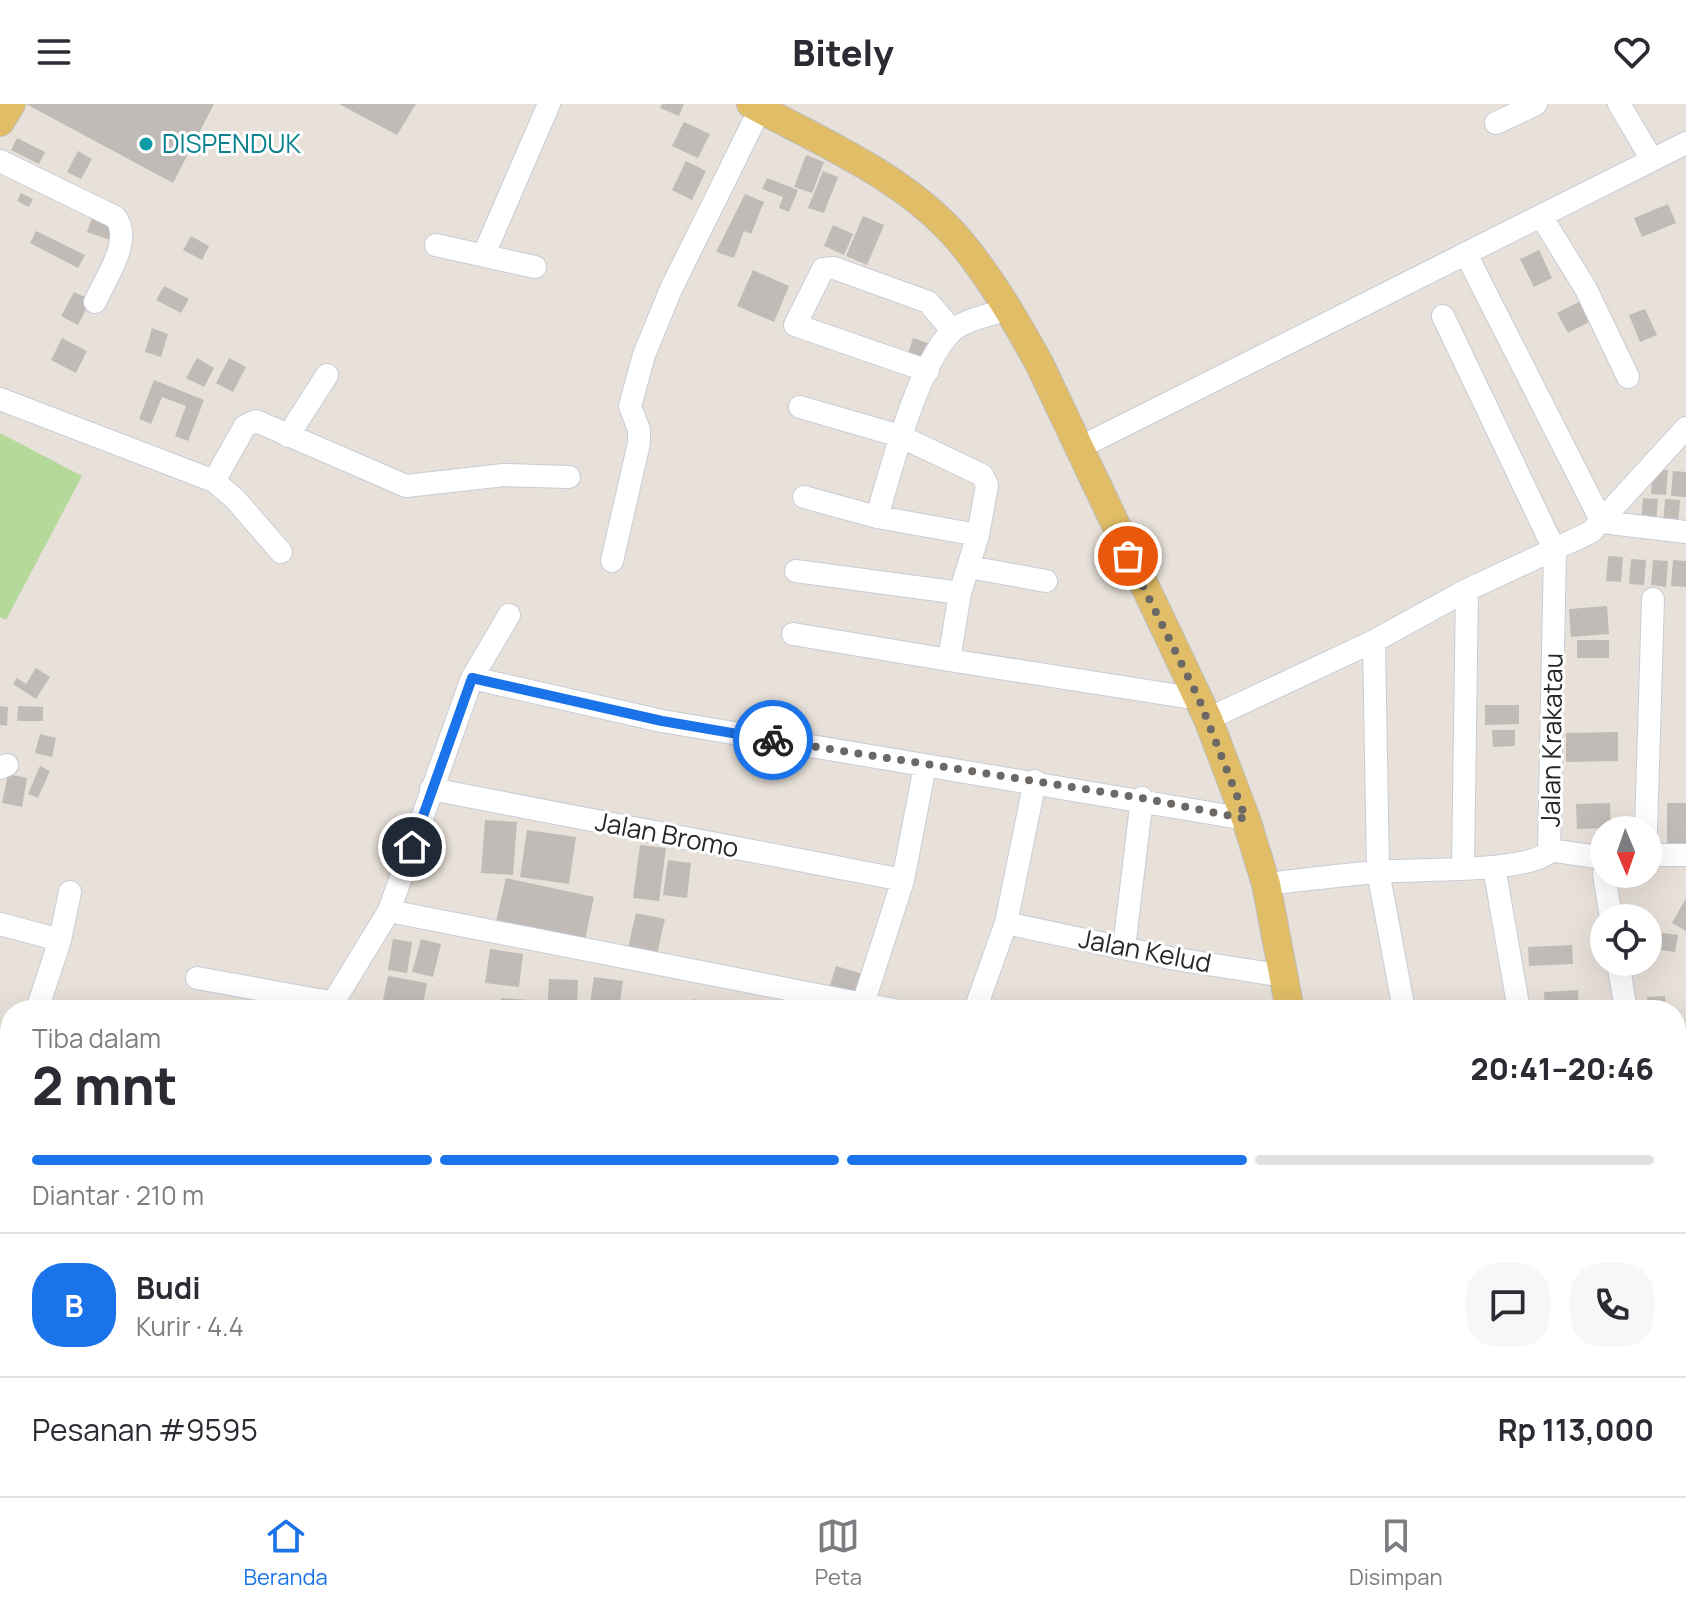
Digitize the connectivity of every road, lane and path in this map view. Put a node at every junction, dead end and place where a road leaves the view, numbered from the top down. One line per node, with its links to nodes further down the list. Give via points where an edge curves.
1 (11, 104): 6 (main road)
2 (549, 104): 13 (street)
3 (1536, 104): 7 (street)
4 (1619, 104): 9 (street)
5 (755, 106): 17 (main road, via 885,177 922,204 959,240); 39 (street, via 644,355 630,406 639,443)
6 (0, 122)
7 (1496, 123)
8 (1686, 143): 9 (street)
9 (1651, 158): 11 (street)
10 (0, 161): 16 (street, via 120,223 122,241)
11 (1541, 216): 14 (street); 22 (street, via 1599,312)
12 (436, 245): 13 (street)
13 (484, 254): 15 (street)
14 (1466, 254): 28 (street); 34 (street)
15 (535, 267)
16 (95, 302)
17 (1009, 309): 19 (street); 28 (main road)
18 (1443, 316): 37 (street)
19 (952, 330): 20 (street); 20 (street, via 928,302 834,268 823,269 795,325)
20 (928, 371): 27 (street)
21 (327, 375): 26 (street)
22 (1628, 377)
23 (0, 399): 31 (street)
24 (800, 407): 27 (street)
25 (1686, 428): 29 (street)
26 (288, 436): 30 (street, via 406,486 504,475); 31 (street, via 256,421 248,423)
27 (900, 436): 33 (street); 36 (street, via 984,478)
28 (1079, 448): 51 (main road)
29 (1677, 448): 34 (street)
30 (569, 477)
31 (214, 481): 38 (street)
32 (804, 497): 33 (street)
33 (877, 517): 36 (street)
34 (1602, 522): 35 (street); 37 (street)
35 (1686, 532)
36 (978, 535): 40 (street)
37 (1555, 551): 43 (street); 58 (street, Jalan Krakatau)
38 (281, 552)
39 (612, 561)
40 (969, 567): 42 (street); 44 (street)
41 (796, 571): 44 (street)
42 (1046, 581)
43 (1467, 590): 48 (street); 62 (street)
44 (960, 593): 49 (street)
45 (1653, 599): 56 (street)
46 (509, 615): 50 (street)
47 (793, 634): 49 (street)
48 (1374, 641): 51 (street); 64 (street)
49 (949, 660): 51 (street)
50 (472, 678): 52 (street, via 662,721); 54 (street)
51 (1204, 709): 57 (main road)
52 (925, 766): 53 (street); 65 (street)
53 (1035, 781): 55 (street); 69 (street)
54 (431, 789): 65 (street, Jalan Bromo); 68 (street)
55 (1142, 798): 57 (street); 72 (street)
56 (1646, 816)
57 (1246, 819): 66 (main road)
58 (1549, 850): 61 (street); 63 (street, Jalan Krakatau, via 1538,859)
59 (1662, 855): 60 (street)
60 (1686, 855)
61 (1590, 862)
62 (1463, 867): 63 (street, Jalan Krakatau); 64 (street, Jalan Krakatau)
63 (1494, 867): 84 (street)
64 (1378, 871): 66 (street, Jalan Krakatau); 83 (street)
65 (903, 880): 80 (street)
66 (1266, 884): 73 (main road)
67 (70, 892): 71 (street)
68 (389, 911): 78 (street); 79 (street)
69 (1006, 923): 72 (street, Jalan Kelud); 81 (street)
70 (0, 924): 71 (street)
71 (60, 940): 76 (street)
72 (1124, 948): 73 (street, Jalan Kelud)
73 (1284, 976): 82 (main road)
74 (1620, 976): 85 (street)
75 (197, 978): 77 (street)
76 (40, 1000)
77 (306, 1000)
78 (339, 1000)
79 (843, 1000)
80 (864, 1000)
81 (979, 1000)
82 (1288, 1000)
83 (1402, 1000)
84 (1517, 1000)
85 (1624, 1000)

